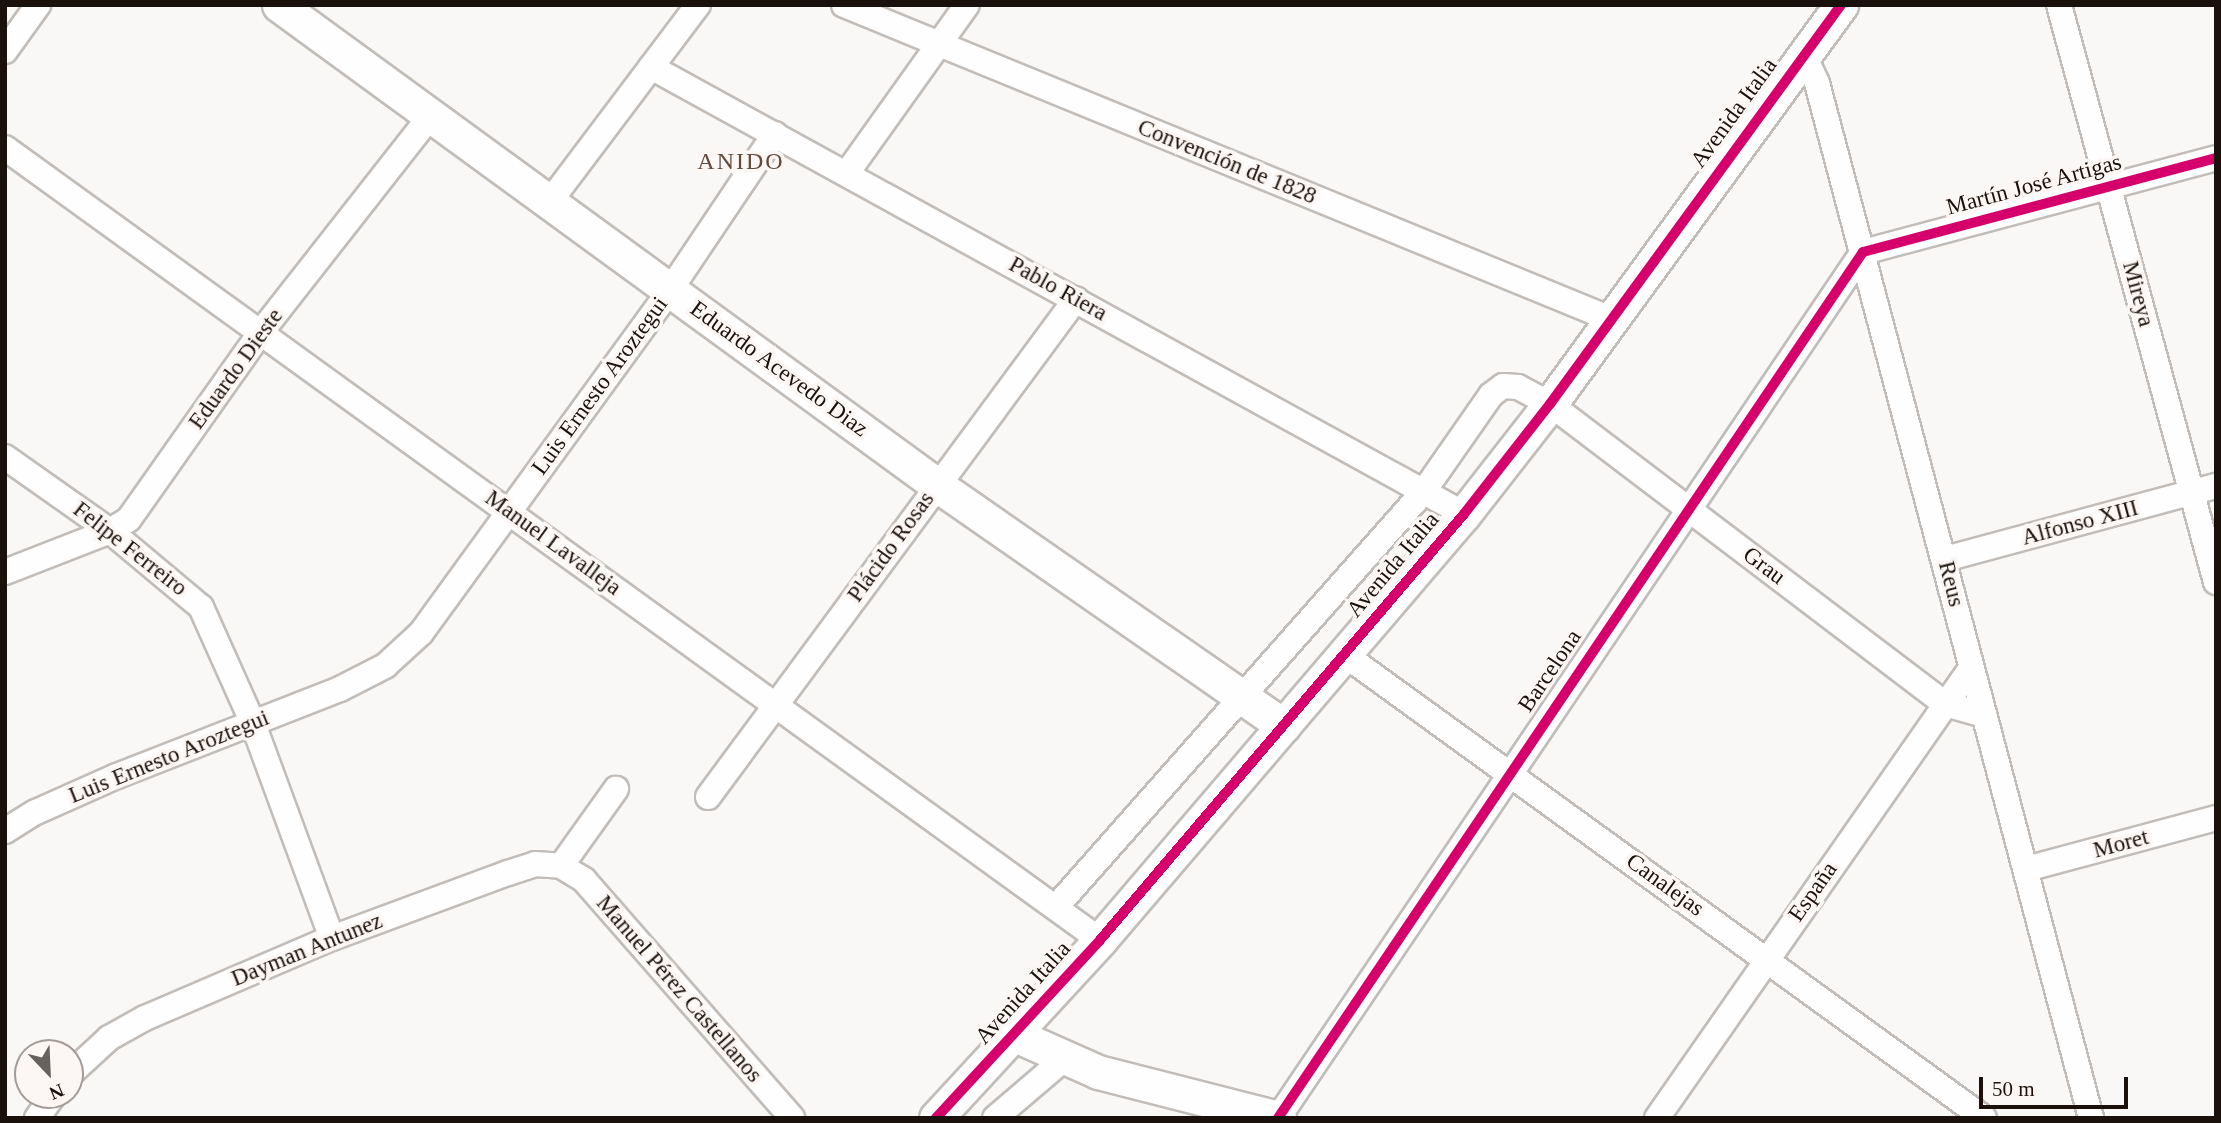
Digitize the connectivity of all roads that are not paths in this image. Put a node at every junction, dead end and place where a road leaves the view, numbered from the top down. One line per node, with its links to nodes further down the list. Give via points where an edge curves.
1 (38, 5): 9 (street)
2 (279, 5): 12 (street, Eduardo Acevedo Diaz)
3 (698, 5): 11 (street)
4 (844, 5): 8 (street, Convención de 1828)
5 (967, 5): 8 (street)
6 (1841, 5): 10 (street, Avenida Italia)
7 (2059, 5): 17 (street, Mireya)
8 (939, 44): 16 (street); 22 (street, Convención de 1828)
9 (5, 51)
10 (1804, 53): 19 (street, Reus, via 1817,82); 22 (street, Avenida Italia)
11 (651, 67): 13 (street, Pablo Riera); 18 (street)
12 (431, 116): 18 (street, Eduardo Acevedo Diaz); 23 (street, Eduardo Dieste)
13 (775, 135): 16 (street, Pablo Riera); 20 (street, Luis Ernesto Aroztegui)
14 (5, 148): 23 (street, Manuel Lavalleja)
15 (2216, 158): 17 (street, Martín José Artigas)
16 (846, 173): 21 (street, Pablo Riera)
17 (2108, 187): 19 (street, Martín José Artigas); 27 (street, Mireya)
18 (551, 200): 20 (street, Eduardo Acevedo Diaz)
19 (1863, 252): 29 (street, Barcelona); 33 (street, Reus)
20 (670, 290): 26 (street, Eduardo Acevedo Diaz); 30 (street, Luis Ernesto Aroztegui)
21 (1076, 299): 26 (street, Plácido Rosas); 28 (street, Pablo Riera)
22 (1611, 318): 24 (street, Avenida Italia)
23 (261, 332): 30 (street, Manuel Lavalleja); 32 (street, Eduardo Dieste, via 129,519)
24 (1550, 404): 28 (street, Grau, via 1518,387 1503,386 1491,395); 29 (street, Grau); 31 (street, Avenida Italia)
25 (5, 457): 32 (street, Felipe Ferreiro)
26 (937, 485): 38 (street, Eduardo Acevedo Diaz); 39 (street, Plácido Rosas)
27 (2204, 490): 33 (street, Alfonso XIII); 35 (street, Mireya)
28 (1424, 491): 31 (street, Pablo Riera); 38 (street)
29 (1686, 508): 40 (street, Grau); 44 (street, Barcelona)
30 (509, 511): 39 (street, Manuel Lavalleja); 42 (street, Luis Ernesto Aroztegui, via 421,633 385,666 340,689)
31 (1464, 514): 36 (street, Avenida Italia)
32 (110, 531): 34 (street, Eduardo Dieste); 42 (street, Felipe Ferreiro, via 201,607)
33 (1945, 558): 37 (street, Reus)
34 (5, 572)
35 (2216, 582)
36 (1345, 655): 43 (street, Avenida Italia); 44 (street, Canalejas)
37 (1971, 668): 40 (street, España); 41 (street, Reus)
38 (1241, 696): 43 (street, Eduardo Acevedo Diaz); 51 (street)
39 (776, 703): 46 (street, Plácido Rosas); 51 (street, Manuel Lavalleja)
40 (1945, 704): 41 (street, Grau); 54 (street, España)
41 (1984, 715): 50 (street, Reus)
42 (252, 721): 48 (street, Luis Ernesto Aroztegui, via 36,812); 52 (street, Felipe Ferreiro)
43 (1284, 726): 53 (street, Avenida Italia)
44 (1508, 772): 54 (street, Canalejas); 61 (street, Barcelona)
45 (616, 789): 49 (street)
46 (708, 797)
47 (2216, 818): 50 (street, Moret)
48 (5, 831)
49 (561, 866): 52 (street, Dayman Antunez, via 535,864); 58 (street, Manuel Pérez Castellanos, via 583,880)
50 (2026, 869): 64 (street, Reus)
51 (1056, 906): 53 (street, Manuel Lavalleja)
52 (332, 938): 57 (street, Dayman Antunez, via 145,1018 109,1038)
53 (1100, 940): 55 (street, Avenida Italia)
54 (1766, 958): 62 (street, España); 63 (street, Canalejas)
55 (1015, 1035): 56 (street); 59 (street, Avenida Italia)
56 (1064, 1059): 60 (street); 61 (street)
57 (84, 1060)
58 (792, 1118)
59 (936, 1118)
60 (995, 1118)
61 (1278, 1118)
62 (1657, 1118)
63 (1984, 1118)
64 (2091, 1118)

